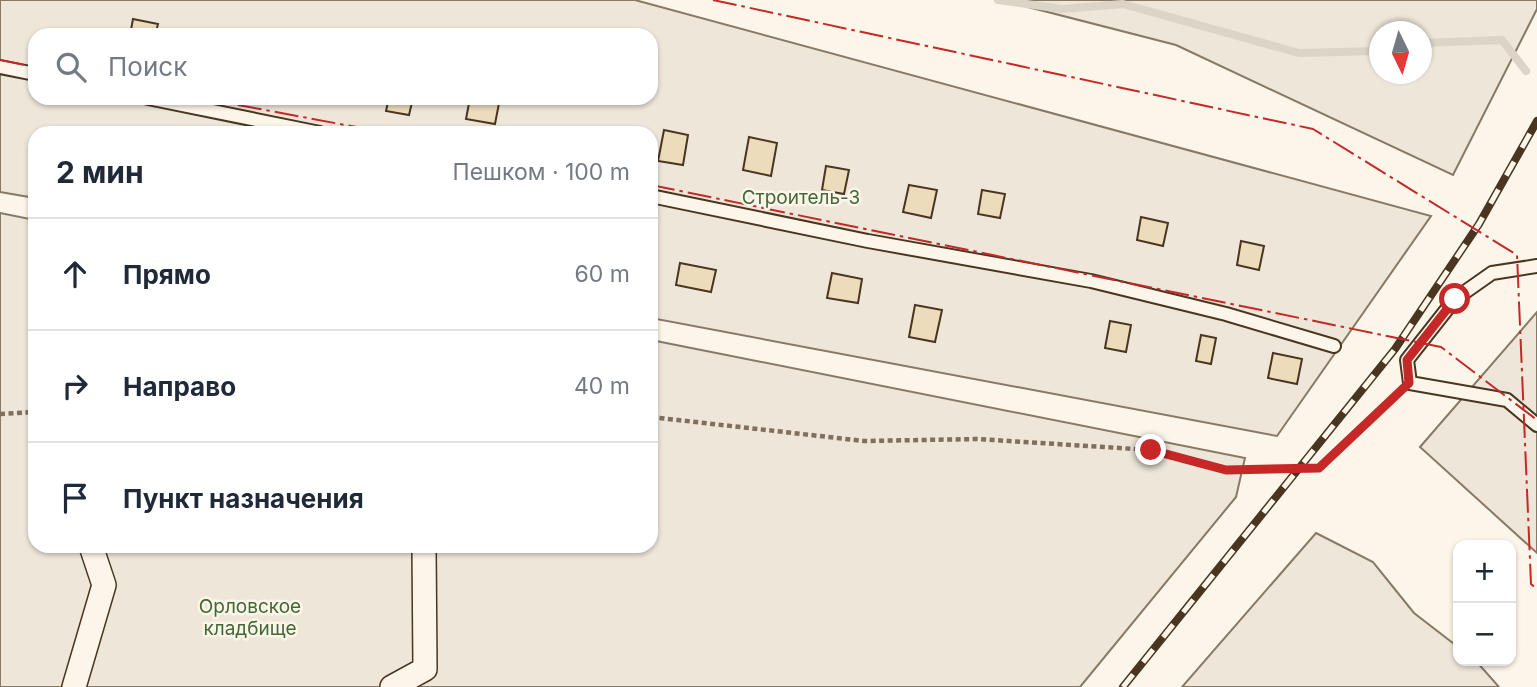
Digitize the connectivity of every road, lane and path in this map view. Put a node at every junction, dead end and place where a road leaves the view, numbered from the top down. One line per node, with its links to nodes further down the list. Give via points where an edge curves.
1 (0, 67): 2 (lane)
2 (28, 73)
3 (182, 105): 4 (lane)
4 (286, 126)
5 (658, 197): 7 (lane, via 1091,281)
6 (1537, 266): 8 (lane, via 1492,273 1455,299 1407,360)
7 (1334, 346)
8 (1409, 383): 11 (path, via 1319,468 1226,470 1151,450 977,439 864,441); 12 (lane, via 1507,400)
9 (28, 412): 10 (path)
10 (0, 414)
11 (658, 418)
12 (1537, 425)
13 (93, 553): 15 (street, via 104,585)
14 (425, 553): 16 (street, via 425,668)
15 (74, 687)
16 (392, 687)

